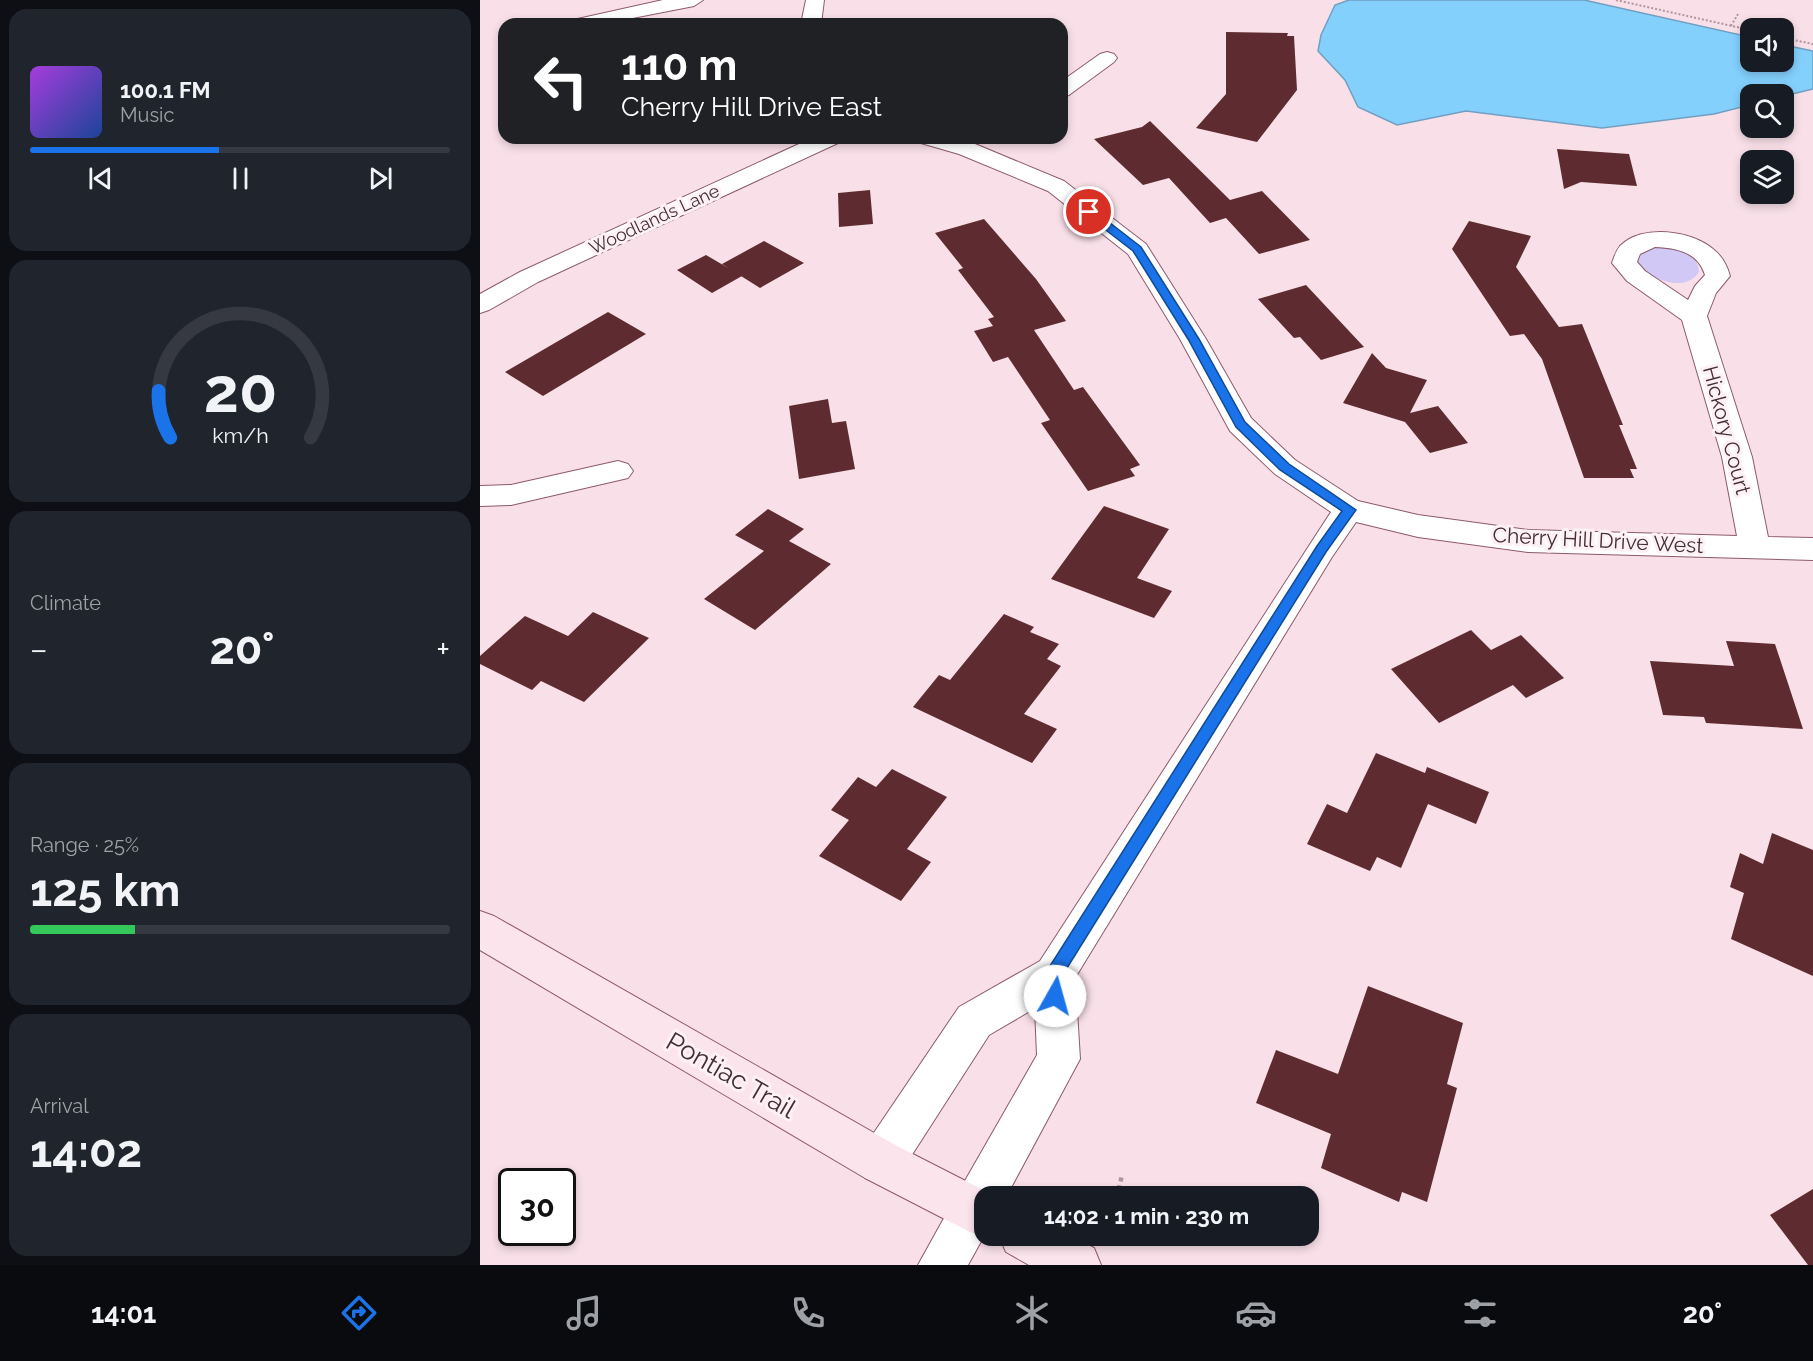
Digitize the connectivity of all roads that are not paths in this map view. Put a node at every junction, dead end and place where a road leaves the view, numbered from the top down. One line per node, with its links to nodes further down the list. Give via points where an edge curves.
1 (694, 0): 3 (street)
2 (815, 0): 4 (street)
3 (602, 18)
4 (812, 18)
5 (1107, 58): 6 (street)
6 (1068, 87)
7 (817, 144): 9 (street, Woodlands Lane, via 540,272)
8 (976, 144): 13 (street, via 1056,186 1137,249 1240,424 1284,467)
9 (480, 305)
10 (1694, 316): 14 (street, Hickory Court, via 1737,457)
11 (618, 471): 12 (street, via 511,495)
12 (480, 496)
13 (1349, 510): 14 (street, Cherry Hill Drive West, via 1418,526 1527,541); 17 (street)
14 (1754, 546): 15 (street, Cherry Hill Drive West)
15 (1813, 549)
16 (480, 929): 18 (main road, Pontiac Trail)
17 (1054, 975): 18 (street, via 974,1021); 19 (street, via 1059,1059)
18 (881, 1162): 20 (main road, Pontiac Trail)
19 (993, 1186)
20 (974, 1209)
21 (974, 1219): 24 (street)
22 (1039, 1246): 23 (main road)
23 (1068, 1263)
24 (942, 1265)

